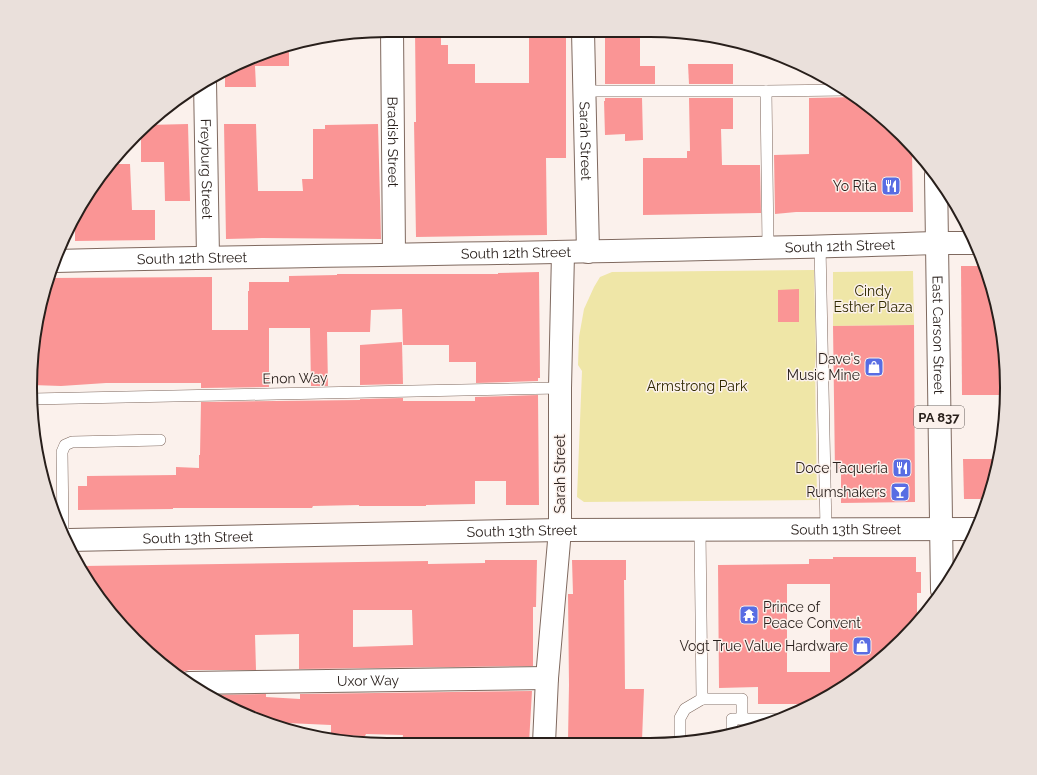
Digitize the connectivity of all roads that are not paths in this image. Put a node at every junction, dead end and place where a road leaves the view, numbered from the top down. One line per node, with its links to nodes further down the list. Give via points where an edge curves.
1 (392, 37): 14 (street, Bradish Street)
2 (583, 37): 5 (street, Sarah Street)
3 (205, 88): 15 (street, Freyburg Street)
4 (835, 90): 6 (lane)
5 (585, 91): 6 (lane); 12 (street, Sarah Street)
6 (766, 91): 11 (lane)
7 (936, 186): 9 (street, East Carson Street / PA 837)
8 (968, 242): 9 (street, South 12th Street)
9 (937, 243): 10 (street, South 12th Street); 25 (street, East Carson Street / PA 837)
10 (820, 246): 11 (street, South 12th Street); 21 (lane)
11 (768, 247): 12 (street, South 12th Street)
12 (588, 252): 13 (street, South 12th Street)
13 (563, 253): 14 (street, South 12th Street); 17 (street, Sarah Street)
14 (394, 254): 15 (street, South 12th Street)
15 (208, 257): 16 (street, South 12th Street)
16 (61, 261)
17 (560, 388): 18 (lane, Enon Way); 23 (street, Sarah Street)
18 (37, 399)
19 (160, 440): 20 (lane, via 72,442 65,445 62,452)
20 (63, 519)
21 (826, 529): 24 (street, South 13th Street); 25 (street, South 13th Street)
22 (970, 529): 25 (street, South 13th Street)
23 (560, 530): 24 (street, South 13th Street); 26 (street, South 13th Street); 28 (street, Sarah Street)
24 (700, 530): 30 (lane)
25 (941, 530): 27 (street, East Carson Street / PA 837)
26 (72, 540)
27 (942, 581)
28 (547, 678): 29 (street, Uxor Way); 35 (street, Sarah Street)
29 (199, 683)
30 (702, 699): 31 (lane, via 742,699); 34 (lane, via 685,708 680,718)
31 (742, 719): 32 (lane); 33 (lane, via 732,719)
32 (762, 719)
33 (732, 728)
34 (680, 736)
35 (544, 738)

